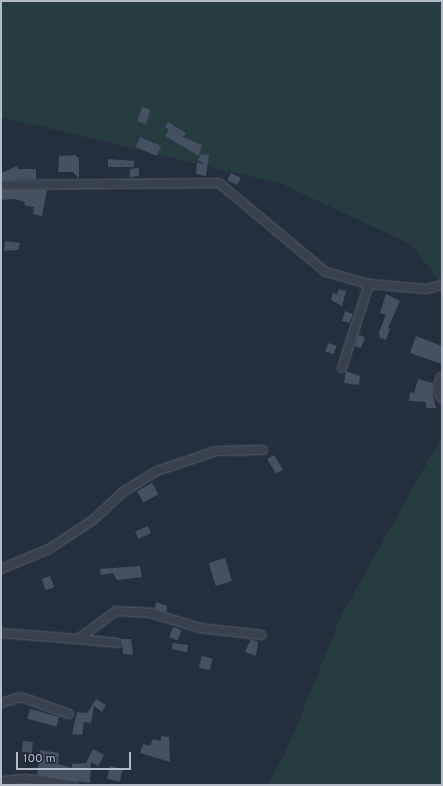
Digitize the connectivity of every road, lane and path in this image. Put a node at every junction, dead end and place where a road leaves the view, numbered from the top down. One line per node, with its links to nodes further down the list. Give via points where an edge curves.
1 (1, 185): 2 (street, via 219,183 326,272)
2 (369, 284): 3 (street, via 426,289); 4 (street)
3 (442, 285)
4 (342, 368)
5 (440, 377): 6 (street, via 437,390)
6 (442, 399)
7 (263, 450): 8 (street, via 216,451 157,470 123,492 93,520 49,549)
8 (1, 569)
9 (1, 633): 11 (street)
10 (262, 635): 11 (street, via 200,628 150,613 116,610)
11 (78, 638): 12 (street)
12 (118, 642)
13 (1, 702): 14 (street, via 21,697)
14 (69, 714)
15 (1, 780): 16 (street, via 26,779)
16 (74, 785)

